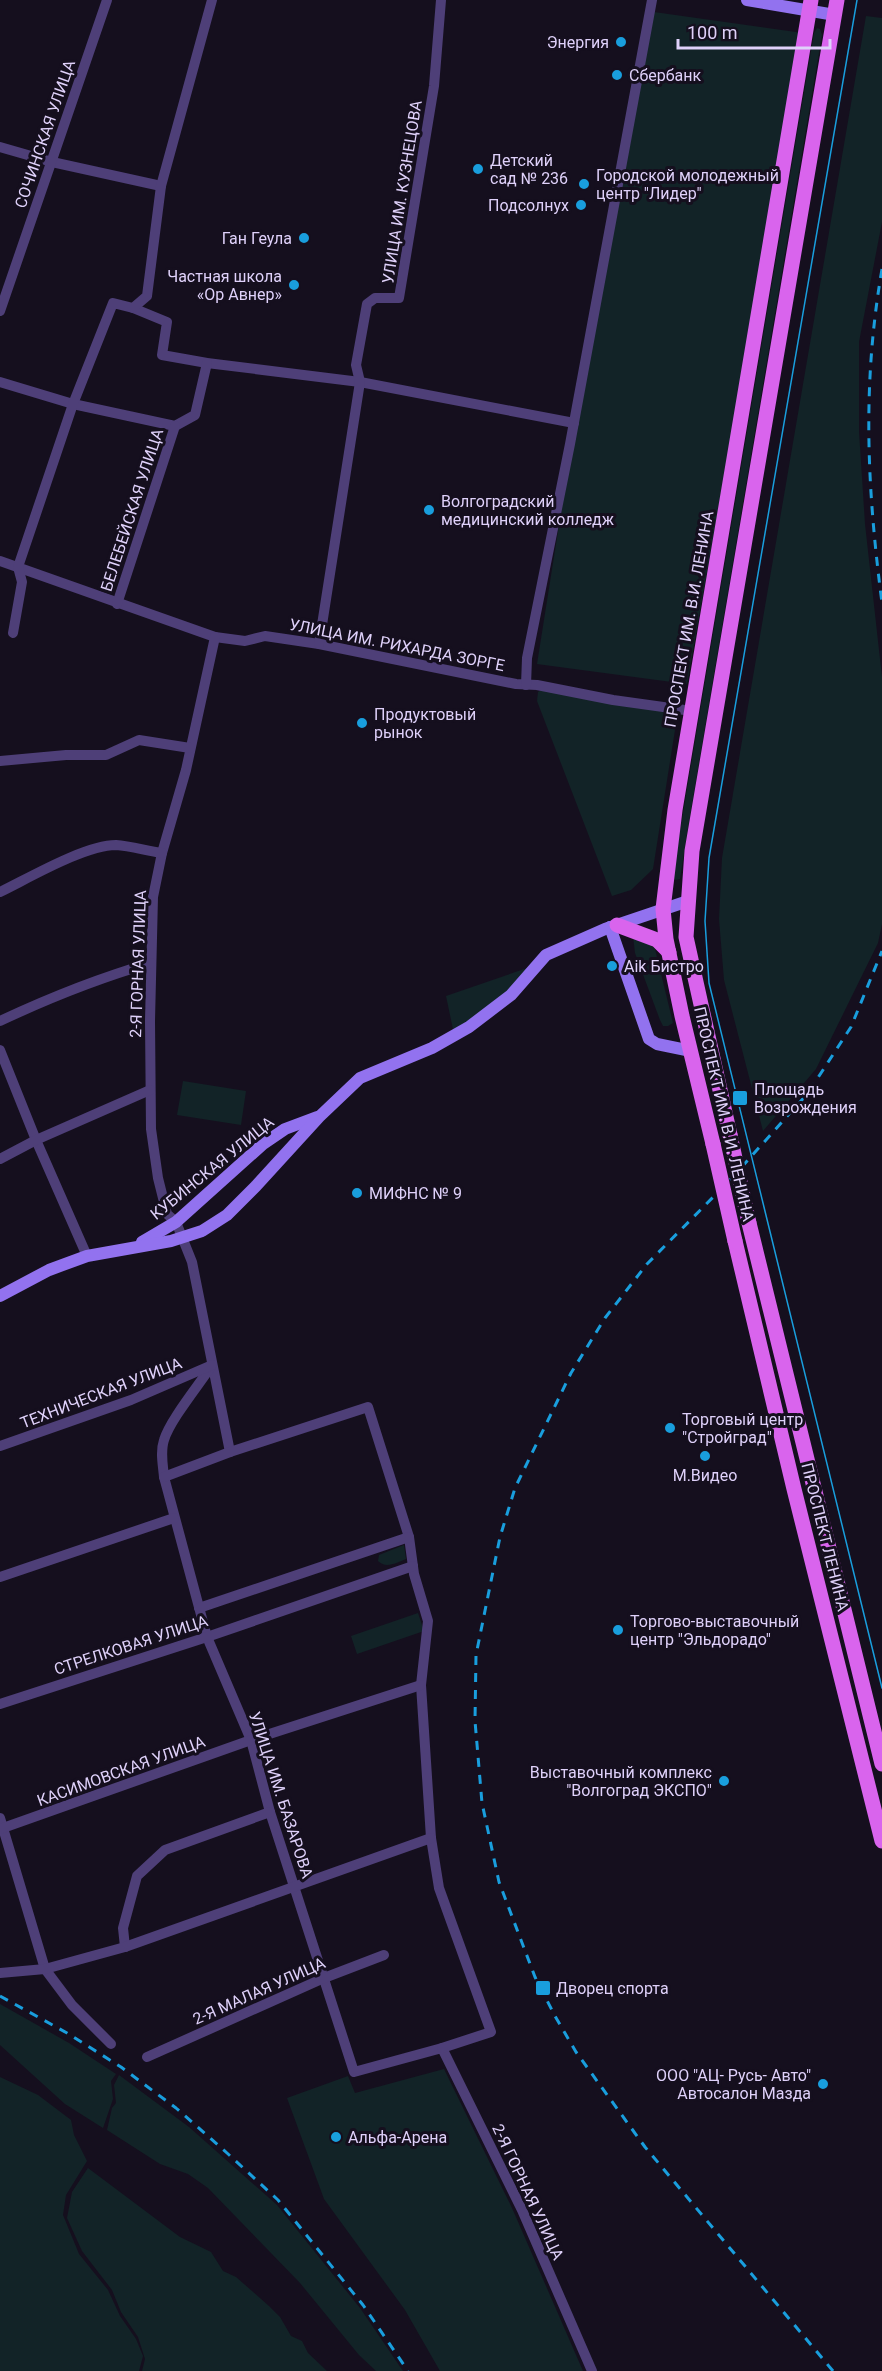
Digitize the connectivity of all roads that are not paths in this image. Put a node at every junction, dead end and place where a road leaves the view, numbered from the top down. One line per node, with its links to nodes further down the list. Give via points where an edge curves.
1 (107, 0): 9 (street, СОЧИНСКАЯ УЛИЦА)
2 (212, 0): 10 (street)
3 (441, 0): 15 (street, УЛИЦА ИМ. КУЗНЕЦОВА, via 434,86 399,298 375,298 367,304 356,364)
4 (652, 0): 17 (street)
5 (747, 0): 6 (street)
6 (810, 5): 7 (street); 26 (main road, ПРОСПЕКТ ИМ. В.И. ЛЕНИНА)
7 (836, 7): 31 (main road, ПРОСПЕКТ ИМ. В.И. ЛЕНИНА, via 694,839)
8 (0, 147): 9 (street)
9 (52, 162): 10 (street); 12 (street, СОЧИНСКАЯ УЛИЦА)
10 (161, 186): 11 (street, via 147,296)
11 (133, 308): 13 (street, via 167,322 162,355); 16 (street, via 113,303)
12 (0, 311)
13 (207, 363): 15 (street); 18 (street, via 195,415)
14 (0, 381): 16 (street)
15 (360, 382): 17 (street); 24 (street, УЛИЦА ИМ. КУЗНЕЦОВА)
16 (73, 404): 18 (street); 20 (street)
17 (574, 423): 25 (street, via 527,658)
18 (175, 426): 21 (street, БЕЛЕБЕЙСКАЯ УЛИЦА)
19 (0, 561): 20 (street, УЛИЦА ИМ. РИХАРДА ЗОРГЕ)
20 (18, 567): 21 (street, УЛИЦА ИМ. РИХАРДА ЗОРГЕ); 22 (street, via 21,582)
21 (117, 604): 23 (street, УЛИЦА ИМ. РИХАРДА ЗОРГЕ)
22 (13, 633)
23 (215, 637): 24 (street, УЛИЦА ИМ. РИХАРДА ЗОРГЕ, via 245,641 264,636); 27 (street, 2-Я ГОРНАЯ УЛИЦА)
24 (319, 644): 25 (street, УЛИЦА ИМ. РИХАРДА ЗОРГЕ)
25 (526, 685): 26 (street, УЛИЦА ИМ. РИХАРДА ЗОРГЕ)
26 (692, 711): 32 (main road, ПРОСПЕКТ ИМ. В.И. ЛЕНИНА)
27 (190, 748): 28 (street, via 139,740 106,755); 29 (street, 2-Я ГОРНАЯ УЛИЦА)
28 (0, 761)
29 (162, 853): 30 (street, via 117,845 102,847); 35 (street, 2-Я ГОРНАЯ УЛИЦА, via 153,897)
30 (0, 892)
31 (688, 901): 32 (street, КУБИНСКАЯ УЛИЦА); 44 (main road, ПРОСПЕКТ ИМ. В.И. ЛЕНИНА, bridge, via 686,937)
32 (663, 909): 33 (street, КУБИНСКАЯ УЛИЦА); 34 (main road, ПРОСПЕКТ ИМ. В.И. ЛЕНИНА)
33 (613, 926): 34 (main road, via 651,937); 38 (street, via 649,1039); 40 (street, КУБИНСКАЯ УЛИЦА, via 546,956 511,995 480,1019 432,1048 360,1078)
34 (669, 953): 38 (main road, ПРОСПЕКТ ИМ. В.И. ЛЕНИНА)
35 (151, 963): 36 (street, via 102,977); 39 (street, 2-Я ГОРНАЯ УЛИЦА)
36 (0, 1021)
37 (0, 1050): 41 (street)
38 (691, 1051): 46 (main road, ПРОСПЕКТ ИМ. В.И. ЛЕНИНА, bridge)
39 (150, 1090): 41 (street); 43 (street, 2-Я ГОРНАЯ УЛИЦА, via 158,1178 167,1214)
40 (319, 1117): 43 (street, КУБИНСКАЯ УЛИЦА, via 285,1129 263,1144); 45 (street, КУБИНСКАЯ УЛИЦА, via 227,1215)
41 (36, 1140): 42 (street); 48 (street)
42 (0, 1159)
43 (176, 1222): 45 (street, 2-Я ГОРНАЯ УЛИЦА); 47 (street, КУБИНСКАЯ УЛИЦА)
44 (750, 1223): 63 (main road, ПРОСПЕКТ ЛЕНИНА)
45 (183, 1238): 47 (street, КУБИНСКАЯ УЛИЦА); 50 (street, via 194,1271)
46 (735, 1241): 67 (main road, ПРОСПЕКТ ЛЕНИНА)
47 (128, 1249): 48 (street, КУБИНСКАЯ УЛИЦА)
48 (87, 1256): 49 (street, КУБИНСКАЯ УЛИЦА, via 49,1270)
49 (0, 1296)
50 (212, 1365): 51 (street, ТЕХНИЧЕСКАЯ УЛИЦА, via 130,1400); 52 (street); 53 (street, УЛИЦА ИМ. БАЗАРОВА, via 166,1434)
51 (0, 1446)
52 (230, 1452): 53 (street); 55 (street, via 368,1407)
53 (164, 1477): 54 (street, УЛИЦА ИМ. БАЗАРОВА)
54 (174, 1518): 57 (street); 58 (street, УЛИЦА ИМ. БАЗАРОВА)
55 (409, 1537): 56 (street); 58 (street)
56 (413, 1566): 59 (street, СТРЕЛКОВАЯ УЛИЦА); 60 (street, via 428,1620)
57 (0, 1577)
58 (199, 1608): 59 (street, УЛИЦА ИМ. БАЗАРОВА)
59 (207, 1637): 61 (street, СТРЕЛКОВАЯ УЛИЦА); 62 (street, УЛИЦА ИМ. БАЗАРОВА)
60 (421, 1685): 62 (street, КАСИМОВСКАЯ УЛИЦА); 66 (street)
61 (0, 1704)
62 (251, 1740): 64 (street, УЛИЦА ИМ. БАЗАРОВА); 65 (street, КАСИМОВСКАЯ УЛИЦА)
63 (882, 1764)
64 (270, 1812): 68 (street, УЛИЦА ИМ. БАЗАРОВА); 69 (street, via 165,1850 137,1876 123,1928)
65 (1, 1825): 71 (street)
66 (431, 1838): 68 (street); 75 (street, via 439,1888 491,2032)
67 (882, 1841)
68 (294, 1886): 69 (street); 73 (street, УЛИЦА ИМ. БАЗАРОВА)
69 (125, 1947): 71 (street)
70 (384, 1955): 73 (street, 2-Я МАЛАЯ УЛИЦА)
71 (45, 1969): 72 (street); 74 (street, via 72,2005)
72 (0, 1972)
73 (324, 1978): 75 (street, УЛИЦА ИМ. БАЗАРОВА, via 354,2072); 76 (street, 2-Я МАЛАЯ УЛИЦА)
74 (111, 2044)
75 (442, 2048): 77 (street, 2-Я ГОРНАЯ УЛИЦА, via 522,2210)
76 (147, 2057)
77 (592, 2371)

